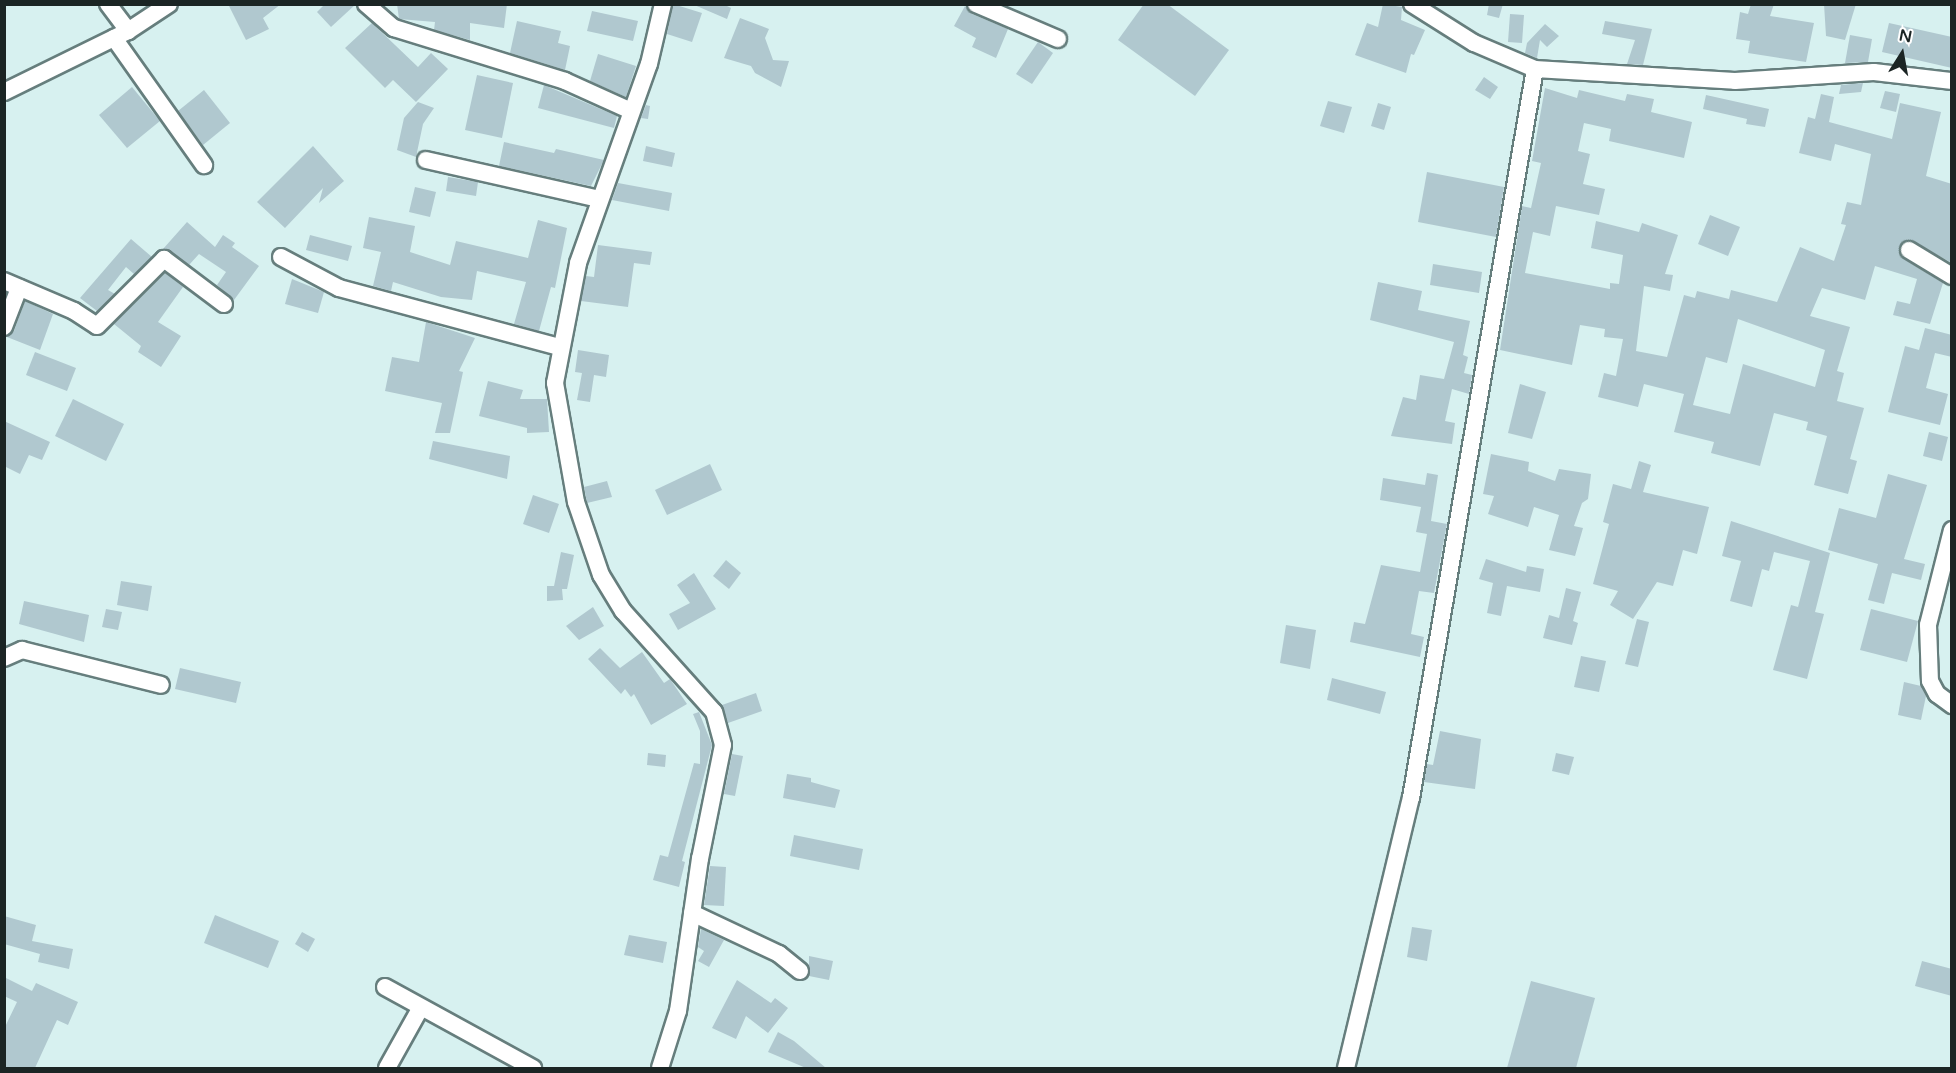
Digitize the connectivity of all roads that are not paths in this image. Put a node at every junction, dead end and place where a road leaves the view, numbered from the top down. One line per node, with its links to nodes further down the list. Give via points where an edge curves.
1 (108, 4): 7 (street)
2 (169, 4): 7 (street)
3 (366, 4): 12 (street, via 394,28 565,81)
4 (663, 4): 12 (street)
5 (976, 4): 8 (street)
6 (1412, 4): 9 (street, via 1474,43)
7 (121, 34): 11 (street); 14 (street)
8 (1058, 39)
9 (1535, 69): 10 (street, via 1736,81 1874,72); 34 (street, via 1420,752)
10 (1952, 81)
11 (4, 92)
12 (632, 111): 15 (street)
13 (426, 160): 15 (street)
14 (204, 165)
15 (599, 199): 22 (street, via 578,263)
16 (1909, 250): 18 (street)
17 (281, 257): 22 (street, via 339,288)
18 (1952, 276)
19 (12, 284): 20 (street, via 74,311 97,326 164,259); 21 (street)
20 (224, 304)
21 (4, 327)
22 (559, 347): 27 (street, via 555,383 559,420 576,502 601,574 623,611 714,712 720,726 723,745)
23 (1952, 530): 26 (street, via 1928,626 1930,681 1937,694)
24 (4, 658): 25 (street, via 22,650)
25 (161, 685)
26 (1952, 705)
27 (692, 913): 28 (street, via 779,954); 33 (street, via 678,1011)
28 (801, 971)
29 (385, 987): 30 (street)
30 (420, 1009): 31 (street); 32 (street)
31 (387, 1068)
32 (533, 1068)
33 (660, 1068)
34 (1346, 1068)

